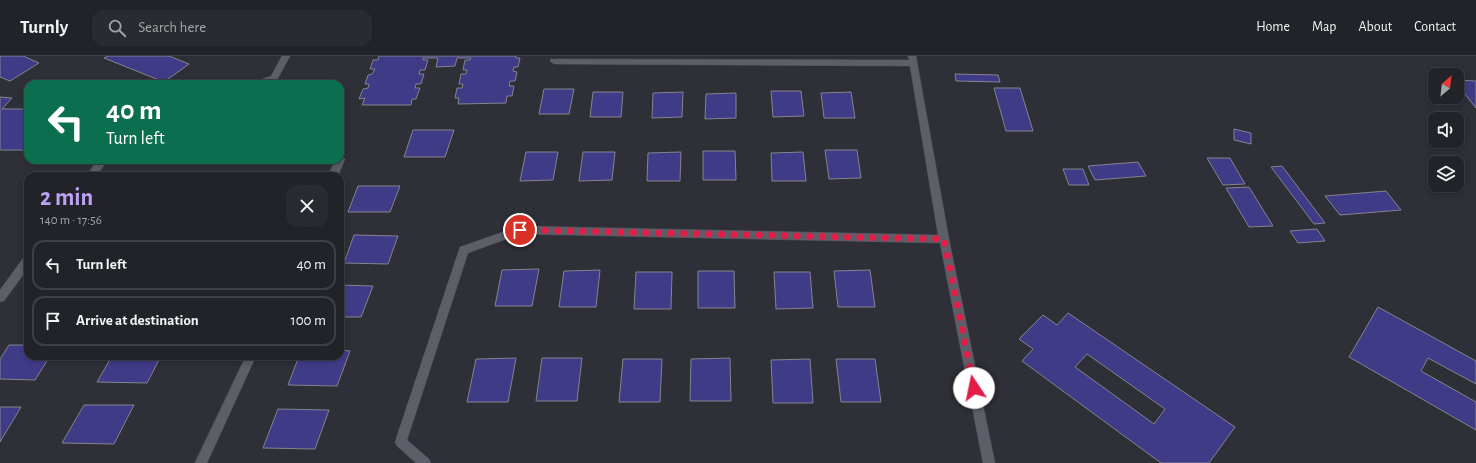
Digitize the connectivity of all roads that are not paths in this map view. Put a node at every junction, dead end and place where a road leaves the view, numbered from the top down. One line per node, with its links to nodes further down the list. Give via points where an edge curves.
1 (286, 56): 4 (street)
2 (912, 59): 3 (street); 5 (street)
3 (554, 61)
4 (277, 80)
5 (944, 239): 10 (street, via 520,230 464,250 401,442); 11 (street)
6 (24, 265): 7 (street)
7 (0, 298)
8 (249, 360): 9 (street)
9 (201, 463)
10 (425, 463)
11 (989, 463)

